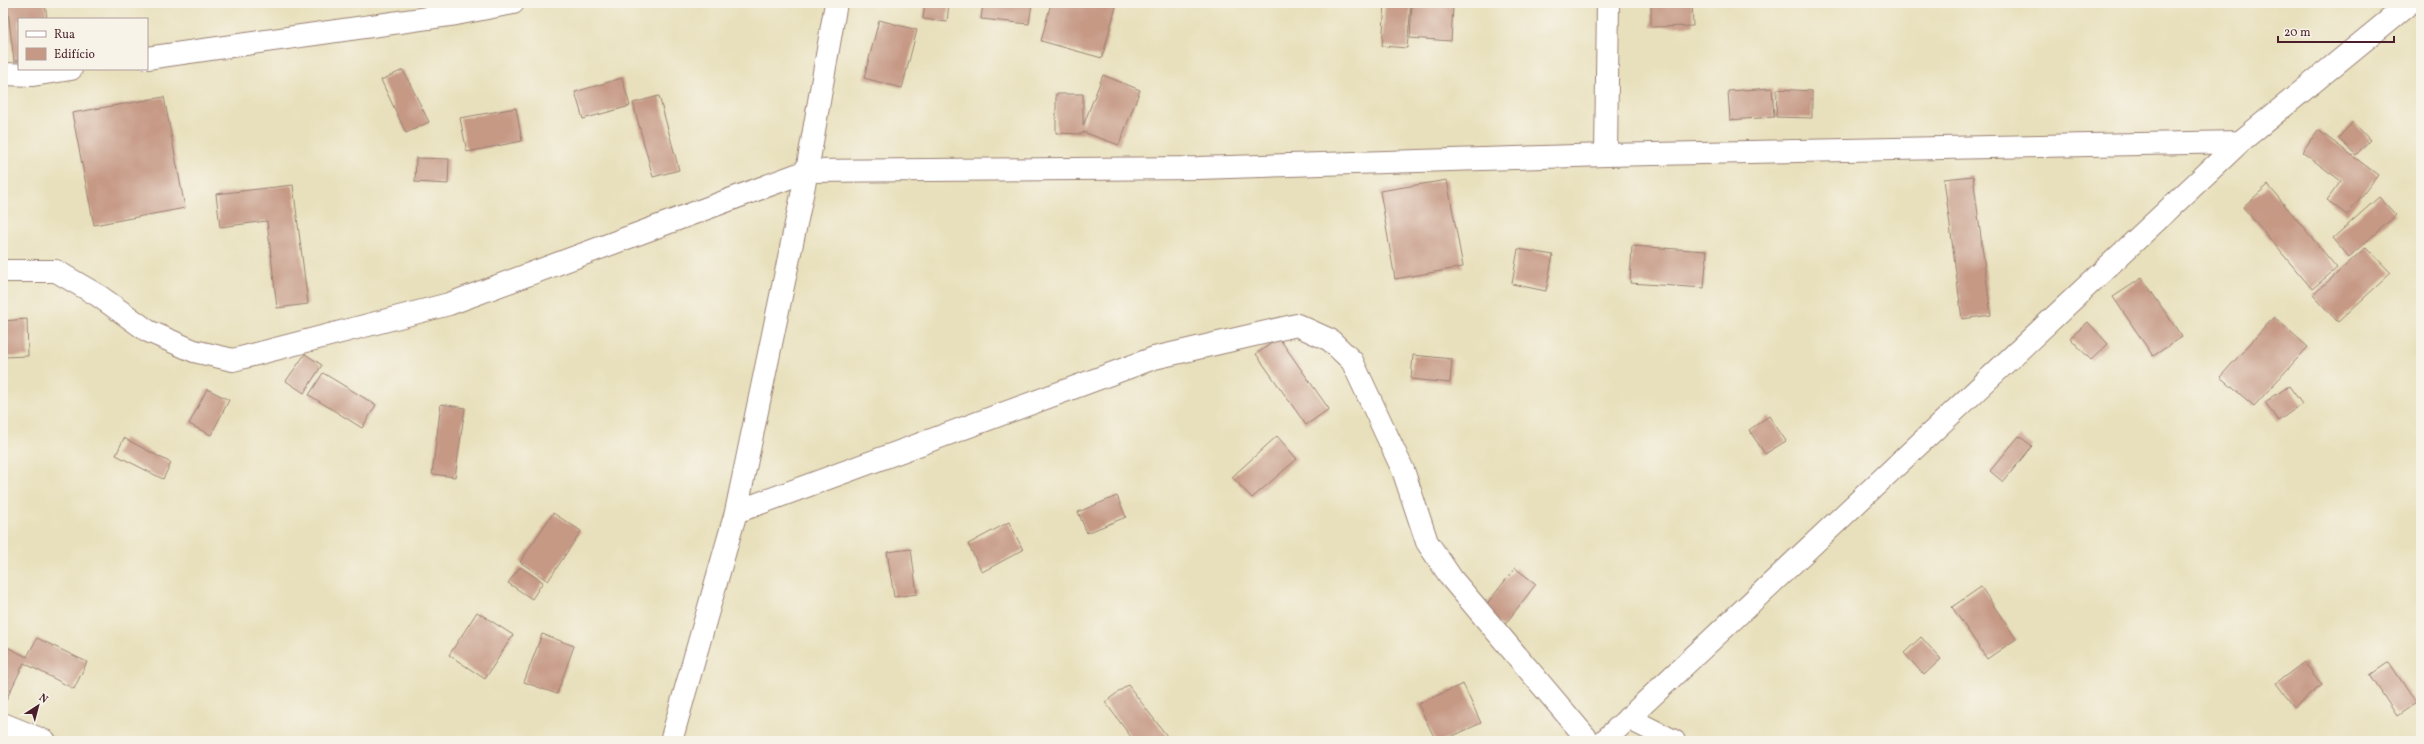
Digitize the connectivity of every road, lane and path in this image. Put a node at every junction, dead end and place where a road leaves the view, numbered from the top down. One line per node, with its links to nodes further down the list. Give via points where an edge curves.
1 (513, 3): 5 (street, via 456,14)
2 (836, 3): 10 (street)
3 (1608, 3): 9 (street)
4 (2410, 3): 8 (street)
5 (148, 58)
6 (65, 70): 7 (street, via 33,75)
7 (3, 74)
8 (2240, 142): 9 (street); 13 (street)
9 (1606, 155): 10 (street, via 1198,168)
10 (807, 171): 11 (street, via 449,304 233,360 194,351 148,332 99,296 56,271); 12 (street)
11 (3, 271)
12 (736, 512): 16 (street); 17 (street, via 1154,358 1297,325 1330,340 1352,361 1403,470 1427,542 1452,579)
13 (1628, 718): 18 (street); 19 (street)
14 (3, 724): 15 (street)
15 (45, 741)
16 (671, 741)
17 (1589, 741)
18 (1604, 741)
19 (1674, 741)

